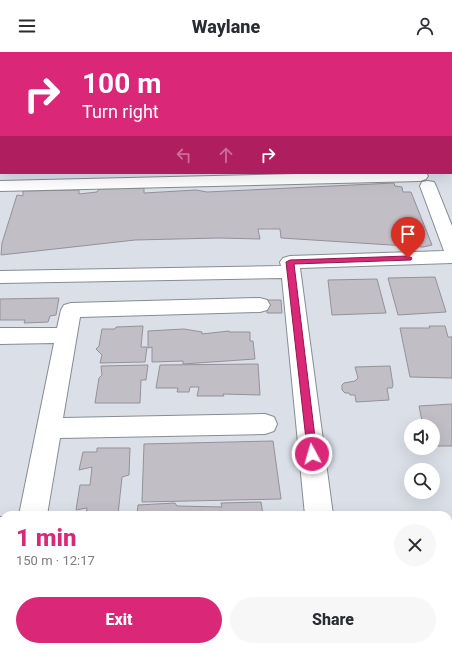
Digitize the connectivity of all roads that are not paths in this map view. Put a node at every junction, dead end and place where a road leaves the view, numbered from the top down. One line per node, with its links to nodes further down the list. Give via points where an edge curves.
1 (133, 177): 2 (street); 3 (street)
2 (422, 178): 4 (street); 5 (street)
3 (0, 186)
4 (452, 214)
5 (452, 250)
6 (452, 257): 7 (street, via 290,262)
7 (291, 272): 8 (street); 15 (street)
8 (0, 277)
9 (260, 304): 10 (street, via 71,310)
10 (66, 335): 11 (street); 13 (street)
11 (0, 336)
12 (265, 424): 13 (street)
13 (49, 428): 14 (street)
14 (34, 511)
15 (319, 511)

